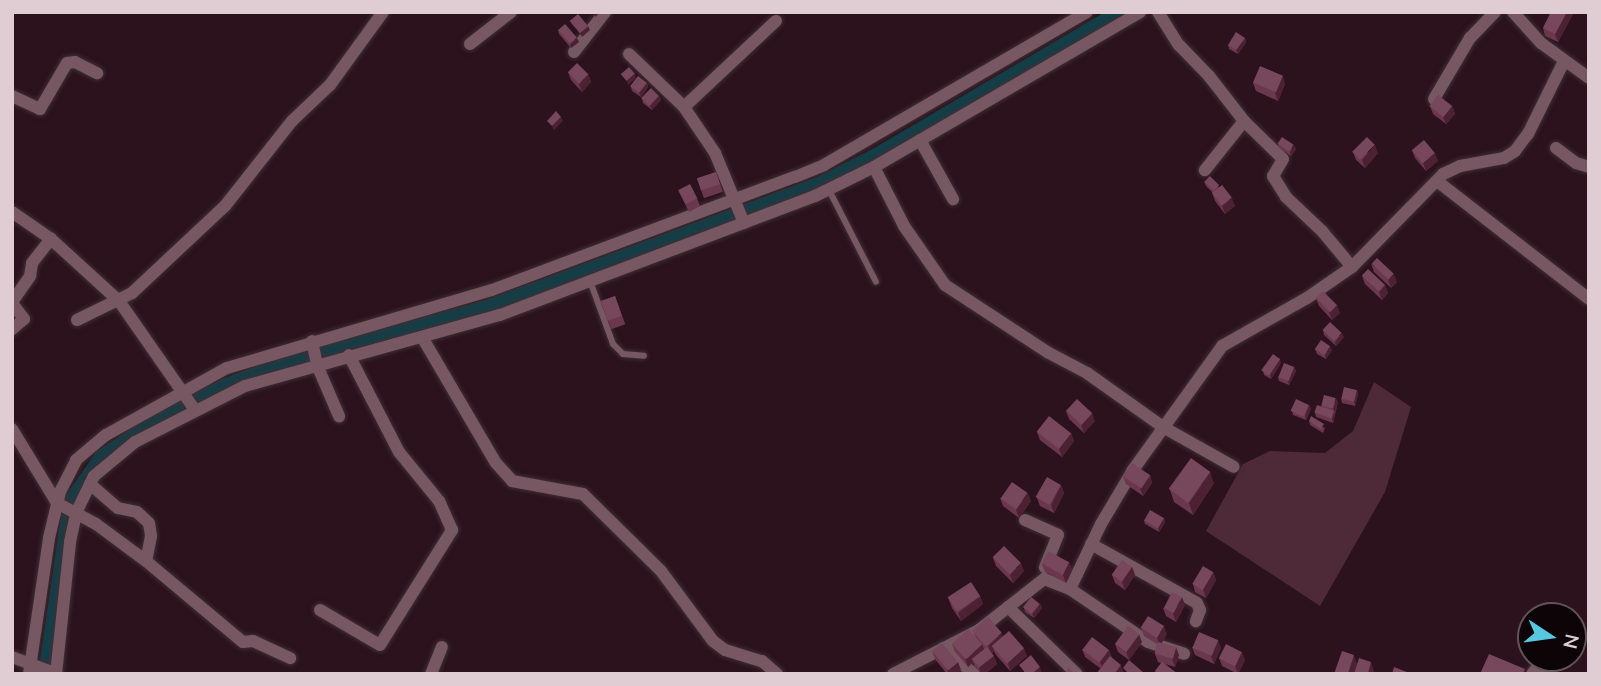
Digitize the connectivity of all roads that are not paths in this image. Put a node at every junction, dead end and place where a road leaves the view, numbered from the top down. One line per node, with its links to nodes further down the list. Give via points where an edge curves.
1 (383, 12): 36 (street, via 330,85 292,121 225,206 169,261)
2 (511, 12): 10 (street)
3 (605, 12): 11 (street)
4 (1087, 12): 29 (street)
5 (1140, 12): 20 (street)
6 (1158, 12): 19 (street, via 1179,45)
7 (1494, 12): 17 (street, via 1470,38)
8 (1513, 12): 13 (street)
9 (776, 21): 18 (street)
10 (470, 44)
11 (574, 52)
12 (629, 54): 18 (street)
13 (1564, 61): 15 (street); 25 (street, via 1516,151 1504,158 1460,166)
14 (97, 73): 16 (street, via 68,63 40,109)
15 (1589, 78)
16 (12, 96)
17 (1434, 99)
18 (684, 107): 29 (street, via 709,142)
19 (1244, 121): 24 (street); 31 (street, via 1283,159 1273,176 1286,197)
20 (920, 140): 22 (street); 27 (street)
21 (1556, 148): 23 (street)
22 (874, 167): 26 (street); 48 (street, via 904,226 945,285 1048,353 1087,373)
23 (1589, 167)
24 (1205, 170)
25 (1437, 181): 31 (street); 35 (street)
26 (828, 190): 29 (street); 33 (lane)
27 (953, 199)
28 (12, 212): 30 (street)
29 (740, 212): 32 (street); 34 (street)
30 (51, 239): 36 (street); 37 (street, via 32,262 30,276)
31 (1352, 268): 48 (street, via 1223,346)
32 (590, 279): 38 (street); 45 (lane, via 613,345 623,354)
33 (876, 282)
34 (493, 292): 38 (street); 41 (street)
35 (1589, 299)
36 (119, 301): 39 (street); 46 (street)
37 (12, 302): 40 (street, via 24,318)
38 (499, 312): 42 (street)
39 (77, 320)
40 (12, 329)
41 (372, 335): 42 (street); 43 (street); 44 (street)
42 (422, 337): 69 (street, via 496,463 512,481 583,494 661,571 713,641 725,650 762,662)
43 (314, 352): 44 (street); 46 (street, via 245,386); 46 (street, via 227,368); 47 (street)
44 (349, 355): 59 (street, via 399,452 439,501 452,530 380,645)
45 (644, 356)
46 (189, 400): 51 (street, via 104,465); 52 (street, via 91,446 76,460)
47 (339, 416)
48 (1163, 427): 50 (street); 54 (street)
49 (12, 429): 52 (street)
50 (1234, 467)
51 (90, 484): 52 (street); 55 (street, via 118,508 137,512 149,523)
52 (67, 508): 55 (street); 66 (street); 67 (street, via 69,542)
53 (1025, 520): 56 (street, via 1058,535)
54 (1091, 544): 57 (street); 60 (street, via 1196,603 1200,610)
55 (146, 561): 65 (street, via 243,642 253,641)
56 (1039, 580): 57 (street); 58 (street)
57 (1070, 589): 63 (street, via 1149,642)
58 (1008, 607): 62 (street); 72 (street)
59 (320, 610)
60 (1196, 621)
61 (442, 647): 68 (street)
62 (943, 648): 70 (street); 71 (street)
63 (1184, 654)
64 (12, 657): 66 (street)
65 (290, 658)
66 (32, 669): 67 (street)
67 (55, 673)
68 (431, 674)
69 (777, 674)
70 (893, 674)
71 (974, 674)
72 (1077, 674)
73 (1532, 674): 74 (street, via 1536,669)
74 (1546, 674)

